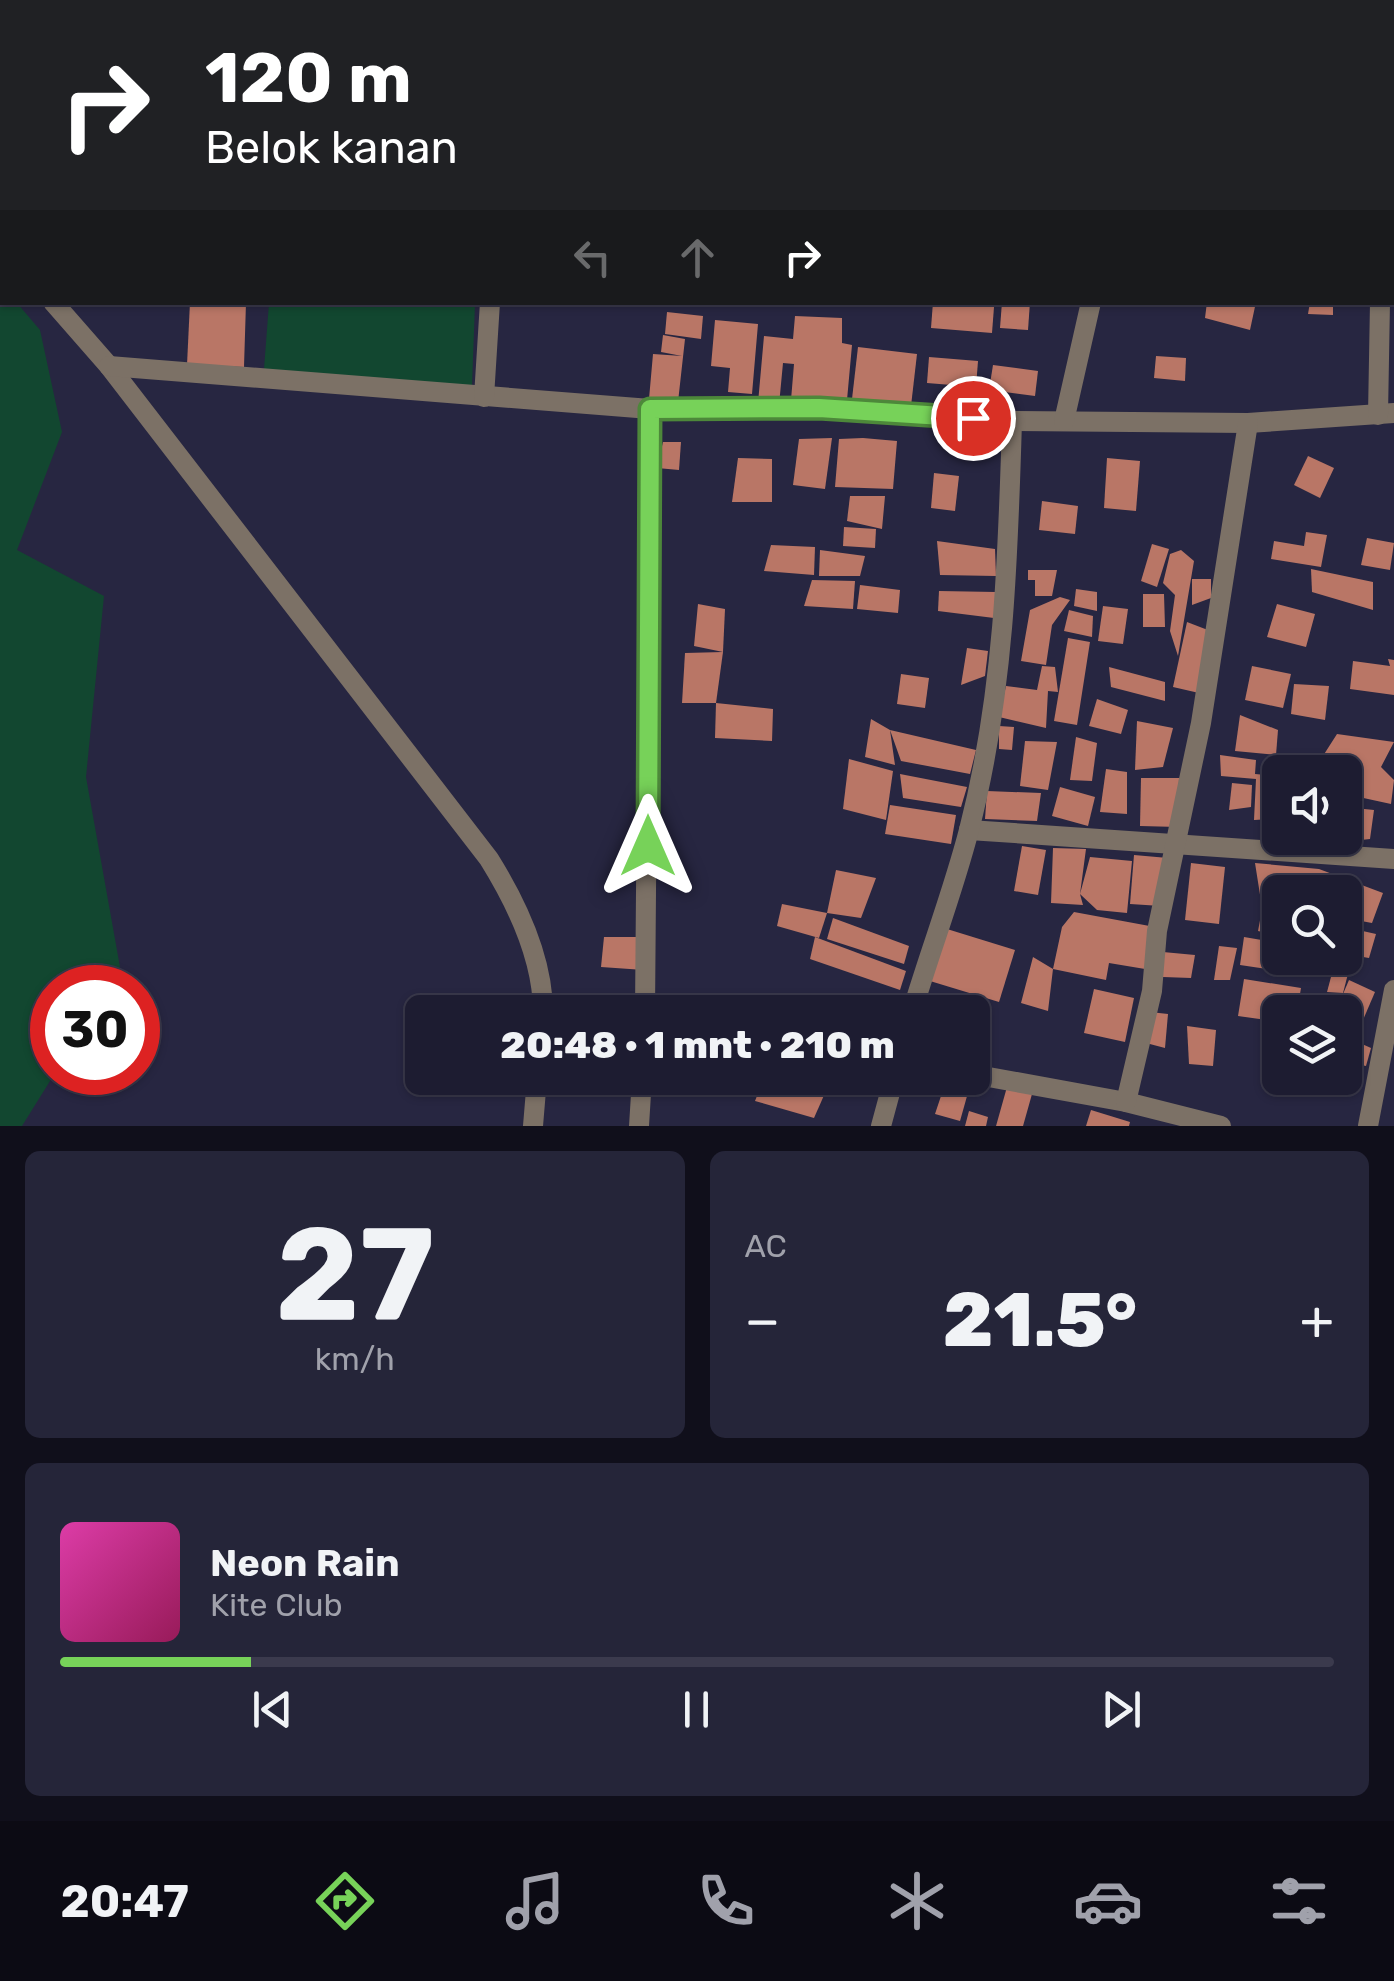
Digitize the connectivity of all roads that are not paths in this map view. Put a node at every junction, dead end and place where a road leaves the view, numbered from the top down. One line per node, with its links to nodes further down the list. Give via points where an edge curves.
1 (56, 305): 5 (street)
2 (490, 305): 6 (street)
3 (1090, 305): 10 (street)
4 (1380, 305): 8 (street)
5 (110, 366): 6 (street); 16 (street, via 489,859 536,961)
6 (484, 397): 7 (street)
7 (650, 409): 9 (street, via 819,408); 17 (street)
8 (1386, 414): 11 (street)
9 (1012, 421): 10 (street); 12 (street, via 1007,612)
10 (1064, 421): 11 (street)
11 (1248, 423): 13 (street)
12 (970, 830): 13 (street); 18 (street)
13 (1178, 846): 14 (street); 23 (street)
14 (1393, 852)
15 (1394, 990): 28 (street)
16 (541, 995)
17 (645, 995)
18 (917, 995)
19 (990, 1077): 23 (street)
20 (536, 1095): 24 (street)
21 (641, 1095): 25 (street)
22 (889, 1095): 26 (street)
23 (1126, 1102): 27 (street)
24 (533, 1126)
25 (639, 1126)
26 (880, 1126)
27 (1220, 1126)
28 (1368, 1126)

